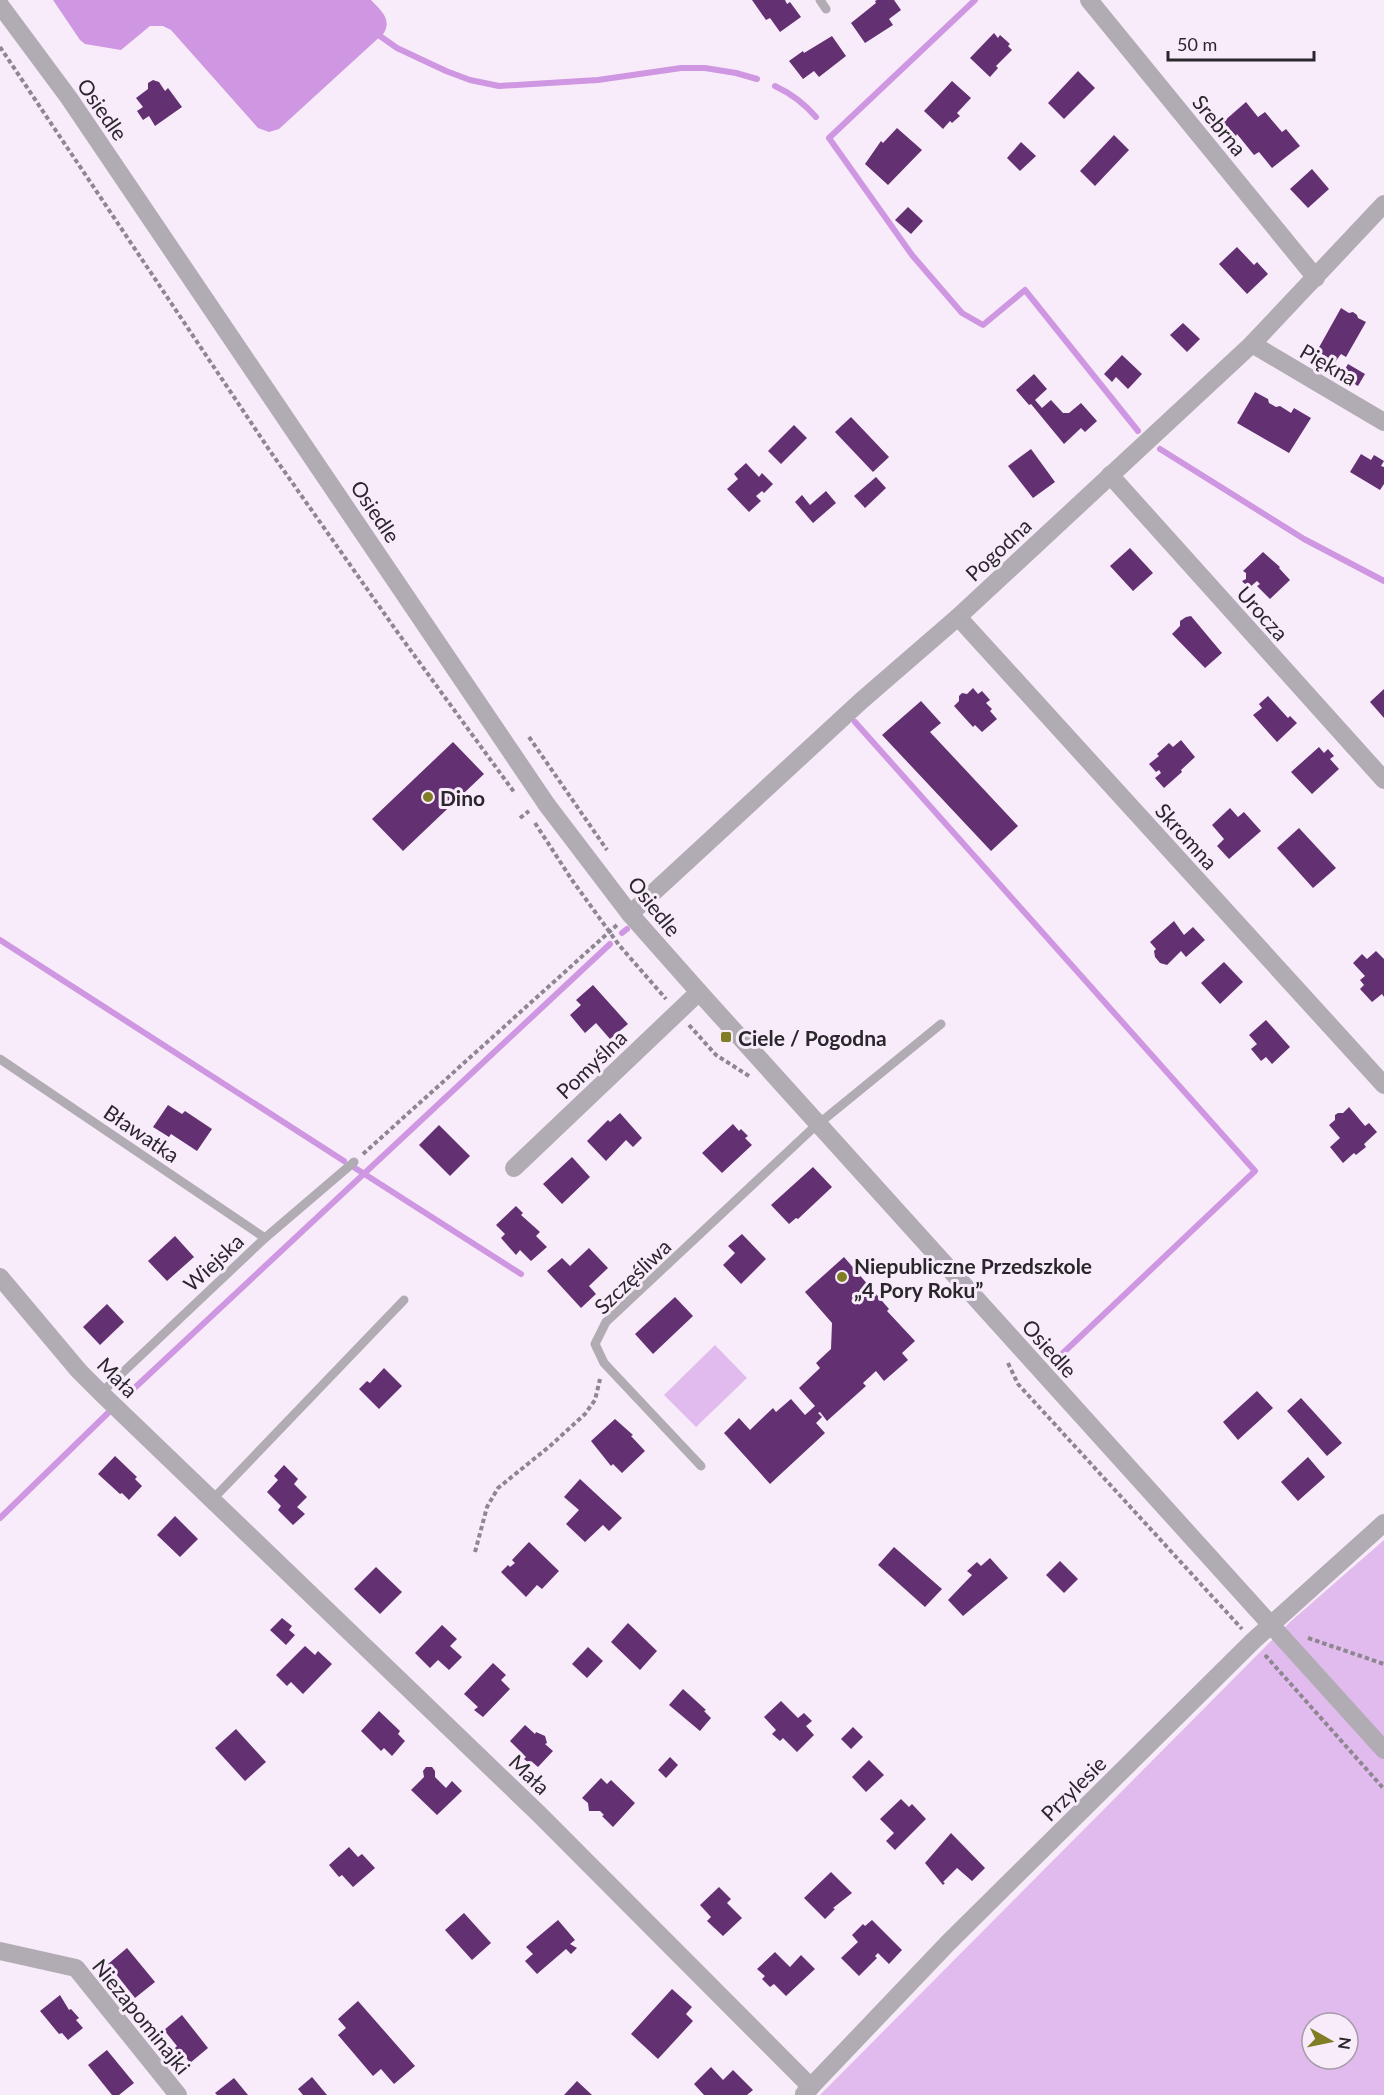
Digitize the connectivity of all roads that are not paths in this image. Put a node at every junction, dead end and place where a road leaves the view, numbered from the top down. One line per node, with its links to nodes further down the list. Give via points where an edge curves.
1 (820, 0): 4 (lane)
2 (1089, 0): 6 (street, Srebrna)
3 (0, 5): 12 (street, Osiedle, via 69,98 548,805)
4 (826, 9)
5 (1384, 204): 6 (street, Pogodna)
6 (1316, 278): 7 (street, Pogodna)
7 (1252, 345): 8 (street, Piękna); 9 (street, Pogodna)
8 (1384, 422)
9 (1110, 475): 10 (street, Pogodna); 11 (street, Urocza)
10 (958, 617): 12 (street, Pogodna); 16 (street, Skromna)
11 (1384, 780)
12 (630, 914): 13 (street, Osiedle)
13 (699, 992): 17 (street, Osiedle); 19 (street, Pomyślna)
14 (941, 1024): 17 (lane)
15 (0, 1059): 20 (lane, Bławatka)
16 (1384, 1085)
17 (817, 1125): 24 (lane, Szczęśliwa, via 606,1322 595,1344 604,1364); 27 (street, Osiedle)
18 (354, 1162): 20 (lane, Wiejska)
19 (514, 1168)
20 (265, 1238): 23 (lane, Wiejska)
21 (0, 1277): 23 (street, Mała)
22 (404, 1300): 25 (lane)
23 (101, 1393): 25 (street, Mała)
24 (701, 1466)
25 (212, 1500): 30 (street, Mała, via 539,1814)
26 (1384, 1523): 27 (street, Przylesie)
27 (1270, 1625): 28 (street, Osiedle); 30 (street, Przylesie, via 948,1943)
28 (1384, 1750)
29 (0, 1951): 31 (street, Niezapominajki, via 76,1968)
30 (807, 2091)
31 (178, 2095)

